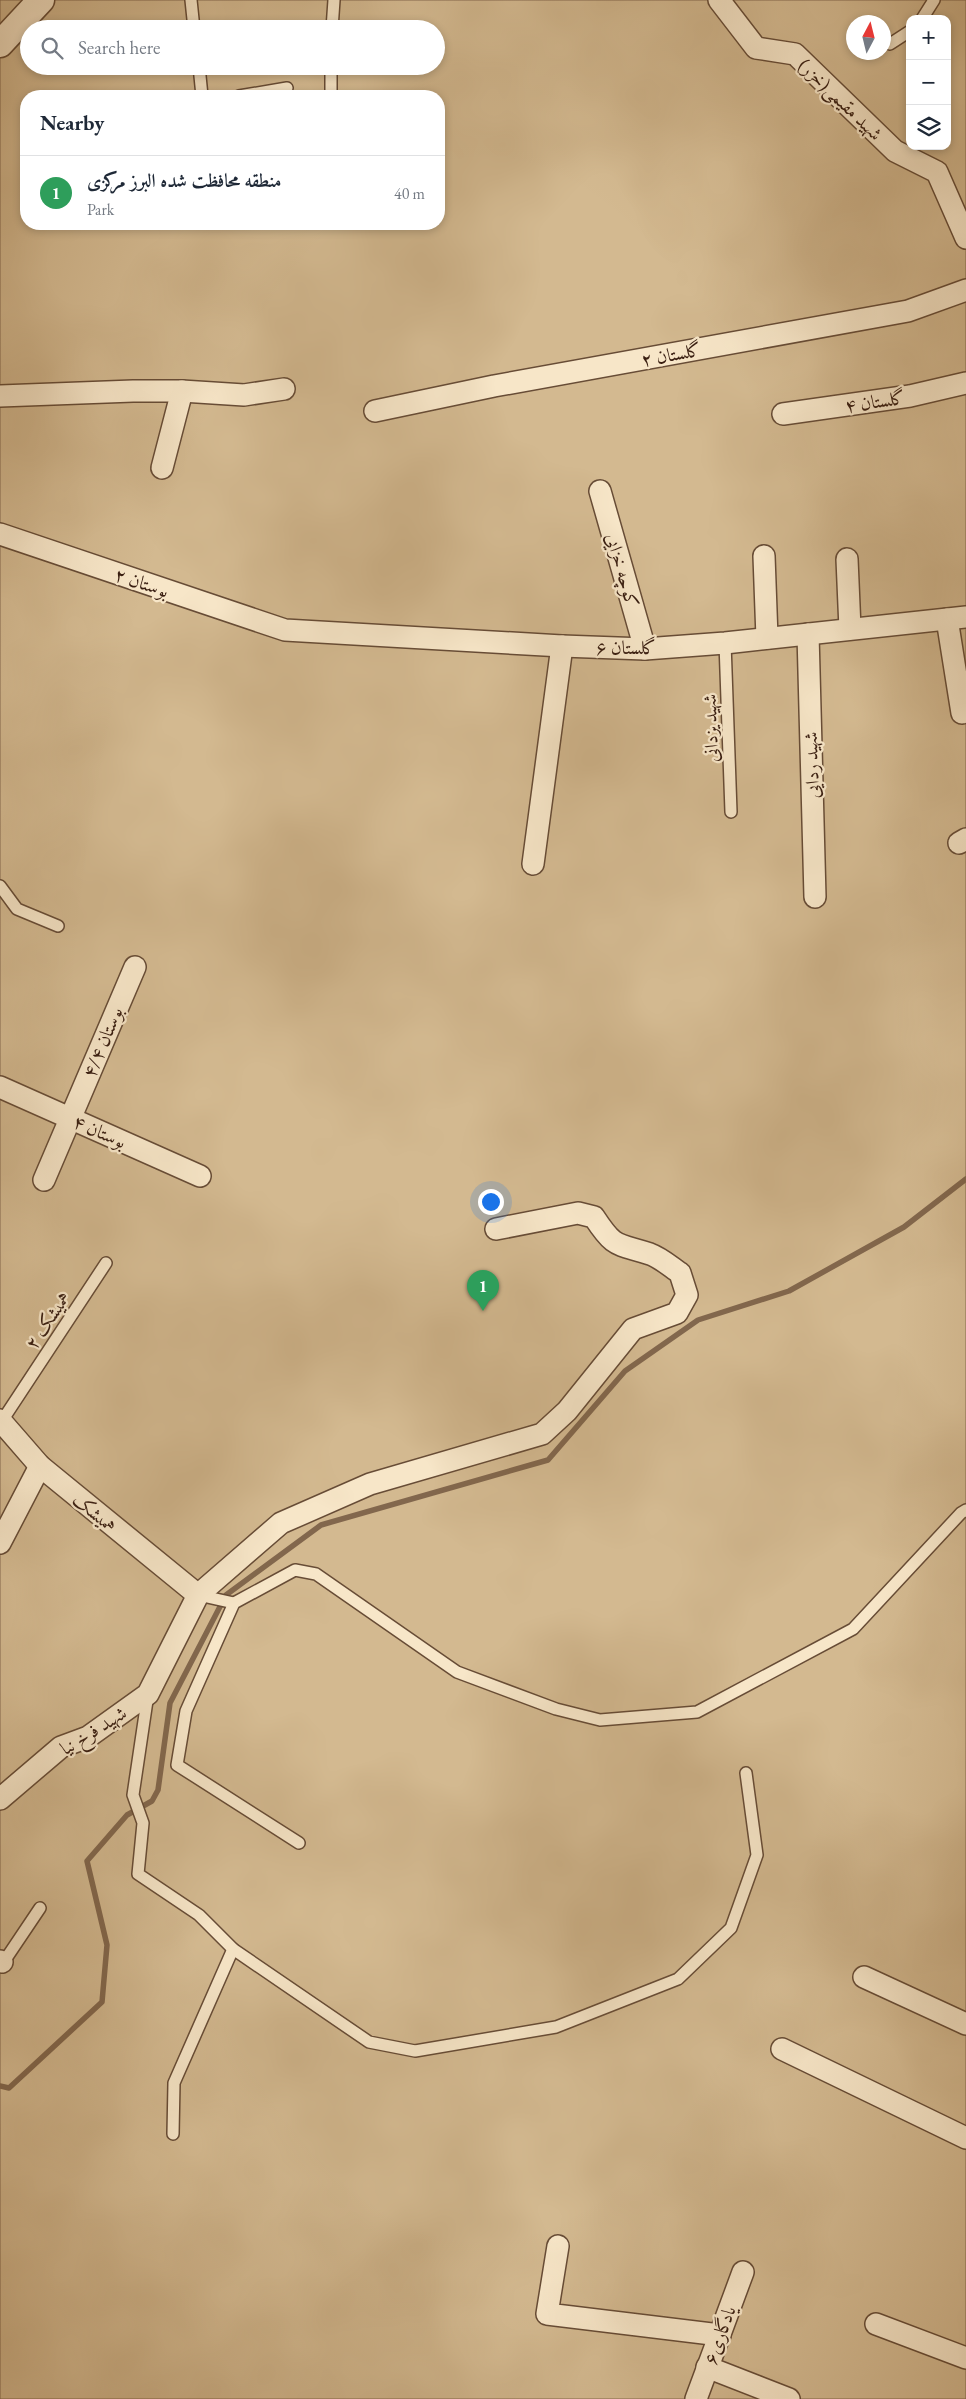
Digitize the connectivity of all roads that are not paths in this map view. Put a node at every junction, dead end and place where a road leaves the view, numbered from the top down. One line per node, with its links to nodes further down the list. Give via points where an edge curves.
1 (41, 0): 7 (street)
2 (190, 0): 8 (lane)
3 (334, 0): 9 (lane)
4 (719, 0): 20 (street, شهید مقیمی(‌خزر), via 756,48 795,54 895,151 937,172)
5 (934, 0): 6 (lane)
6 (925, 15)
7 (22, 20)
8 (193, 20)
9 (333, 20)
10 (20, 23): 13 (street)
11 (906, 34): 12 (lane)
12 (891, 43)
13 (0, 44)
14 (200, 75): 17 (lane)
15 (332, 75): 19 (lane)
16 (287, 88): 18 (lane)
17 (201, 90)
18 (275, 90)
19 (331, 90)
20 (966, 238)
21 (966, 290): 26 (street, گلستان ۲, via 908,311 494,386)
22 (966, 383): 27 (street, گلستان ۴, via 910,396)
23 (284, 388): 24 (street, via 244,395)
24 (182, 391): 25 (street); 28 (street)
25 (0, 396)
26 (375, 411)
27 (783, 414)
28 (162, 468)
29 (600, 491): 40 (street, کوچه خزایی)
30 (0, 534): 34 (street, بوستان ۲)
31 (764, 556): 37 (street)
32 (847, 558): 35 (street)
33 (956, 618): 35 (street, گلستان ۶); 41 (street)
34 (285, 630): 39 (street, گلستان ۶)
35 (850, 630): 36 (street, گلستان ۶)
36 (808, 634): 37 (street, گلستان ۶); 45 (street, شهید ردایی)
37 (768, 638): 38 (street, گلستان ۶)
38 (725, 643): 40 (street, گلستان ۶); 42 (lane, شهید یزدانی)
39 (562, 646): 40 (street, گلستان ۶); 43 (street)
40 (645, 649)
41 (962, 714)
42 (731, 812)
43 (533, 864)
44 (0, 886): 46 (lane, via 17,909)
45 (815, 897)
46 (58, 926)
47 (135, 967): 49 (street, بوستان ۴/۴)
48 (0, 1087): 49 (street, بوستان ۴)
49 (70, 1118): 50 (street, بوستان ۴); 51 (street, بوستان ۴/۴)
50 (200, 1176)
51 (44, 1180)
52 (496, 1229): 58 (street, via 578,1213 594,1217 606,1236 620,1247 652,1255 680,1273 687,1295 678,1313 633,1330 567,1411 542,1434 370,1484 281,1524)
53 (106, 1263): 54 (lane, همیشک ۲)
54 (1, 1420): 55 (street, همیشک)
55 (40, 1466): 57 (street); 58 (street, همیشک)
56 (966, 1510): 59 (lane, via 853,1629 697,1712 600,1720 556,1709 457,1672 316,1574 295,1570)
57 (0, 1543)
58 (204, 1597): 59 (lane); 60 (street, شهید فرخ نیا)
59 (234, 1603): 63 (lane, via 186,1712 177,1765)
60 (148, 1694): 62 (street, شهید فرخ نیا, via 88,1737 61,1747); 65 (lane, via 133,1795 142,1823 138,1874 199,1915)
61 (746, 1773): 65 (lane, via 757,1855 731,1928 678,1979 556,2027 415,2050 368,2042)
62 (0, 1799)
63 (299, 1843)
64 (40, 1908): 66 (lane)
65 (233, 1949): 70 (lane, via 174,2083)
66 (1, 1963)
67 (864, 1977): 68 (street)
68 (966, 2024)
69 (782, 2049): 71 (street)
70 (173, 2134)
71 (966, 2138)
72 (558, 2246): 75 (street, via 547,2314)
73 (743, 2272): 75 (street, یادگاری۶)
74 (876, 2324): 76 (street)
75 (720, 2335): 77 (street, یادگاری۶)
76 (966, 2358)
77 (708, 2367): 78 (street, یادگاری۶); 79 (street)
78 (696, 2399)
79 (789, 2399)

